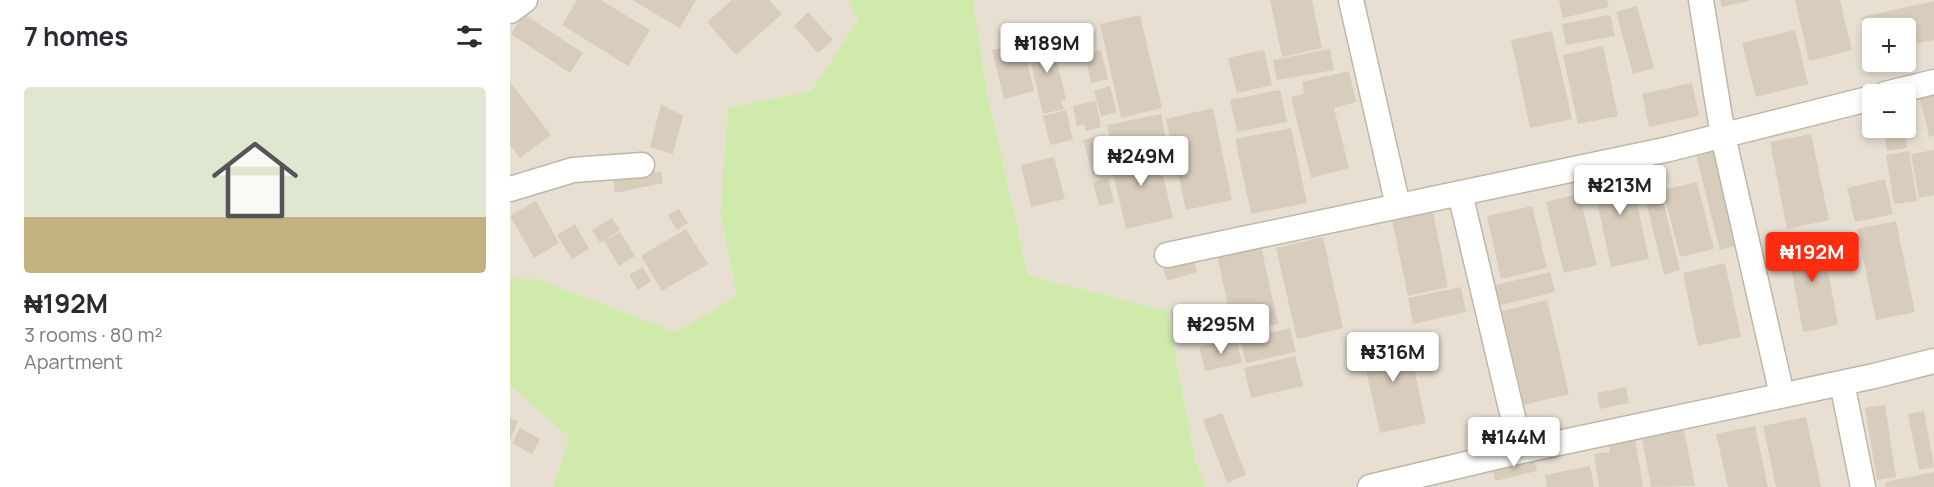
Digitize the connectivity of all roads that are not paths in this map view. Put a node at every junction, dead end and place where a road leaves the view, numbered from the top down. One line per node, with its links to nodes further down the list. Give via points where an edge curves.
1 (525, 0): 4 (street)
2 (1351, 0): 12 (street)
3 (1701, 0): 8 (street)
4 (510, 11)
5 (1934, 82): 6 (street)
6 (1916, 86)
7 (1862, 101): 8 (street)
8 (1723, 136): 11 (street); 16 (street)
9 (642, 165): 10 (street, via 573,170)
10 (510, 189)
11 (1460, 193): 12 (street); 17 (street)
12 (1398, 206): 13 (street)
13 (1167, 255)
14 (1934, 361): 15 (street)
15 (1842, 383): 16 (street); 19 (street)
16 (1782, 395): 17 (street)
17 (1521, 451): 18 (street)
18 (1370, 487)
19 (1863, 487)

